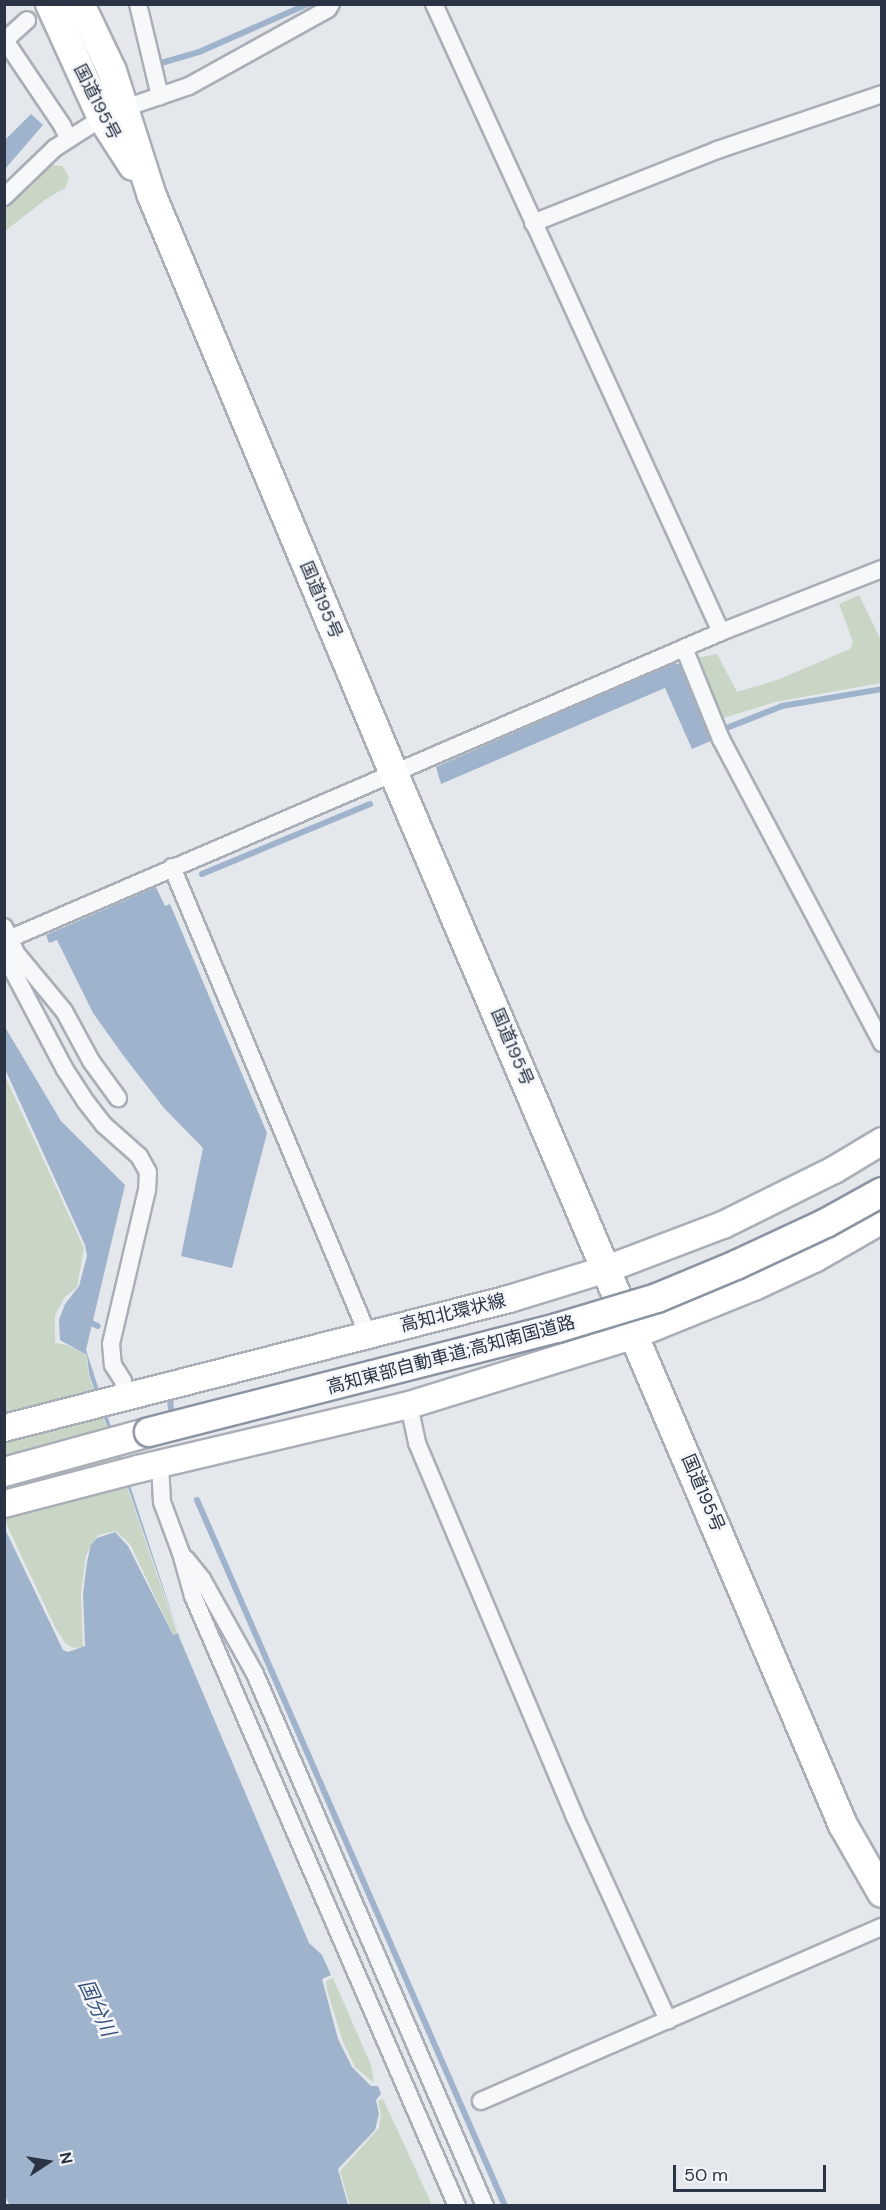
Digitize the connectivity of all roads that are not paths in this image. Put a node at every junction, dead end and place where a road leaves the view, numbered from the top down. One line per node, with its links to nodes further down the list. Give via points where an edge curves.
1 (80, 4): 9 (highway, 国道195号, via 112,71)
2 (138, 4): 8 (street)
3 (332, 4): 8 (street, via 189,87)
4 (434, 4): 12 (street)
5 (38, 12): 6 (street); 9 (highway, 国道195号)
6 (5, 40): 10 (street)
7 (882, 94): 12 (street, via 717,150)
8 (160, 96): 9 (street)
9 (113, 113): 10 (street); 16 (highway, 国道195号, via 152,196)
10 (68, 138): 11 (street)
11 (4, 197)
12 (533, 223): 14 (street)
13 (882, 569): 14 (street)
14 (721, 632): 15 (street)
15 (684, 648): 16 (street); 19 (street, via 721,739)
16 (394, 774): 17 (street); 24 (highway, 国道195号)
17 (172, 867): 18 (street); 25 (street)
18 (6, 940): 20 (street, via 64,1011 91,1061); 27 (street, via 64,1068 104,1125 139,1156 148,1172 111,1344 113,1365 123,1381)
19 (882, 1043)
20 (118, 1098)
21 (882, 1141): 24 (main road, 高知北環状線, via 834,1170 732,1220)
22 (882, 1192): 30 (highway, 高知東部自動車道;高知南国道路, bridge, via 766,1251 657,1298 557,1328)
23 (882, 1220): 26 (main road, via 816,1258 754,1287)
24 (607, 1269): 25 (main road, 高知北環状線); 26 (highway, 国道195号)
25 (368, 1335): 27 (main road, 高知北環状線)
26 (635, 1335): 28 (main road); 36 (highway, 国道195号, via 843,1825)
27 (126, 1396): 29 (main road, 高知北環状線)
28 (409, 1405): 31 (main road); 38 (street, via 426,1465 574,1815)
29 (4, 1428)
30 (149, 1432): 32 (highway); 33 (highway, 高知東部自動車道;高知南国道路)
31 (149, 1466): 34 (main road); 35 (street)
32 (4, 1467)
33 (4, 1472)
34 (4, 1504)
35 (181, 1553): 40 (street, via 193,1596); 41 (street, via 202,1579 255,1674)
36 (882, 1893)
37 (882, 1927): 38 (street)
38 (668, 2020): 39 (street)
39 (481, 2101)
40 (457, 2205)
41 (485, 2205)

